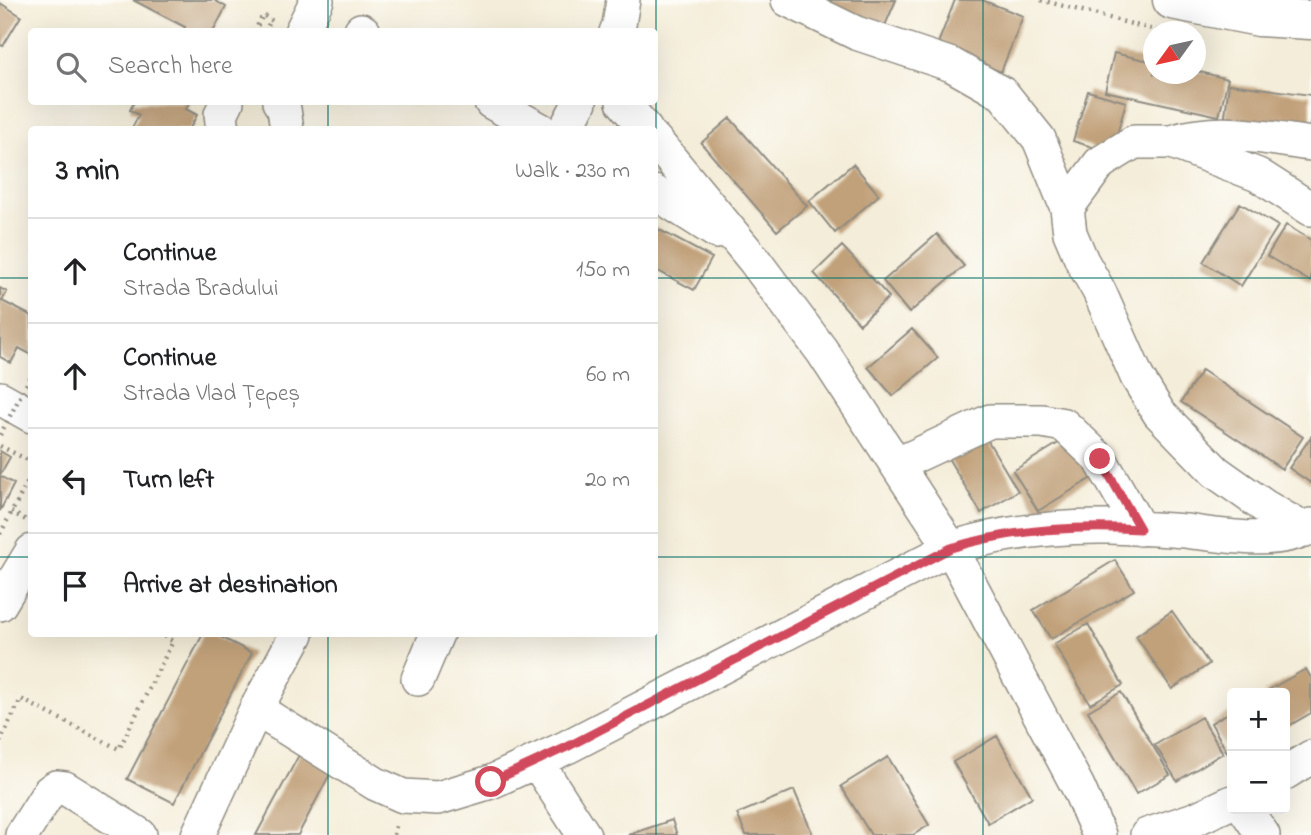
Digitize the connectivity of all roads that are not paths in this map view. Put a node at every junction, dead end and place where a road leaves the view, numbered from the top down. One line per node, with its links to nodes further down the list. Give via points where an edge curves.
1 (317, 0): 6 (street)
2 (623, 0): 7 (street)
3 (788, 0): 22 (street, via 856,33 951,65 1003,94 1040,139)
4 (1172, 0): 5 (main road, via 1259,17)
5 (1311, 20)
6 (286, 25)
7 (618, 28)
8 (226, 105): 13 (street)
9 (281, 105): 14 (street)
10 (496, 105): 15 (street)
11 (578, 105): 16 (street)
12 (625, 105): 17 (street)
13 (222, 126)
14 (286, 126)
15 (534, 126)
16 (567, 126)
17 (643, 126)
18 (1172, 142): 20 (street, via 1194,135 1230,134); 22 (street, via 1134,142 1100,163); 23 (street, via 1258,175)
19 (658, 144): 24 (street)
20 (1311, 144)
21 (658, 194): 24 (street)
22 (1067, 208): 26 (street, via 1070,233 1082,261 1159,413 1216,472 1264,506)
23 (1311, 209)
24 (754, 260): 25 (street)
25 (898, 464): 27 (street, via 990,421 1063,425 1100,459); 28 (street)
26 (1308, 527): 27 (street, via 1277,536 1237,537)
27 (1140, 529): 28 (street, via 1047,530 994,536)
28 (951, 548): 36 (street); 44 (street)
29 (28, 558): 30 (street)
30 (0, 604)
31 (295, 637): 34 (street)
32 (436, 637): 33 (street)
33 (418, 679)
34 (256, 709): 36 (street, via 403,796 438,798 491,782); 42 (street)
35 (1311, 757): 37 (street)
36 (536, 761): 43 (street)
37 (1290, 770)
38 (1227, 804): 45 (street)
39 (1248, 814): 46 (street)
40 (22, 835): 41 (street, via 56,787 65,788)
41 (140, 835)
42 (198, 835)
43 (584, 835)
44 (1099, 835)
45 (1147, 835)
46 (1263, 835)

